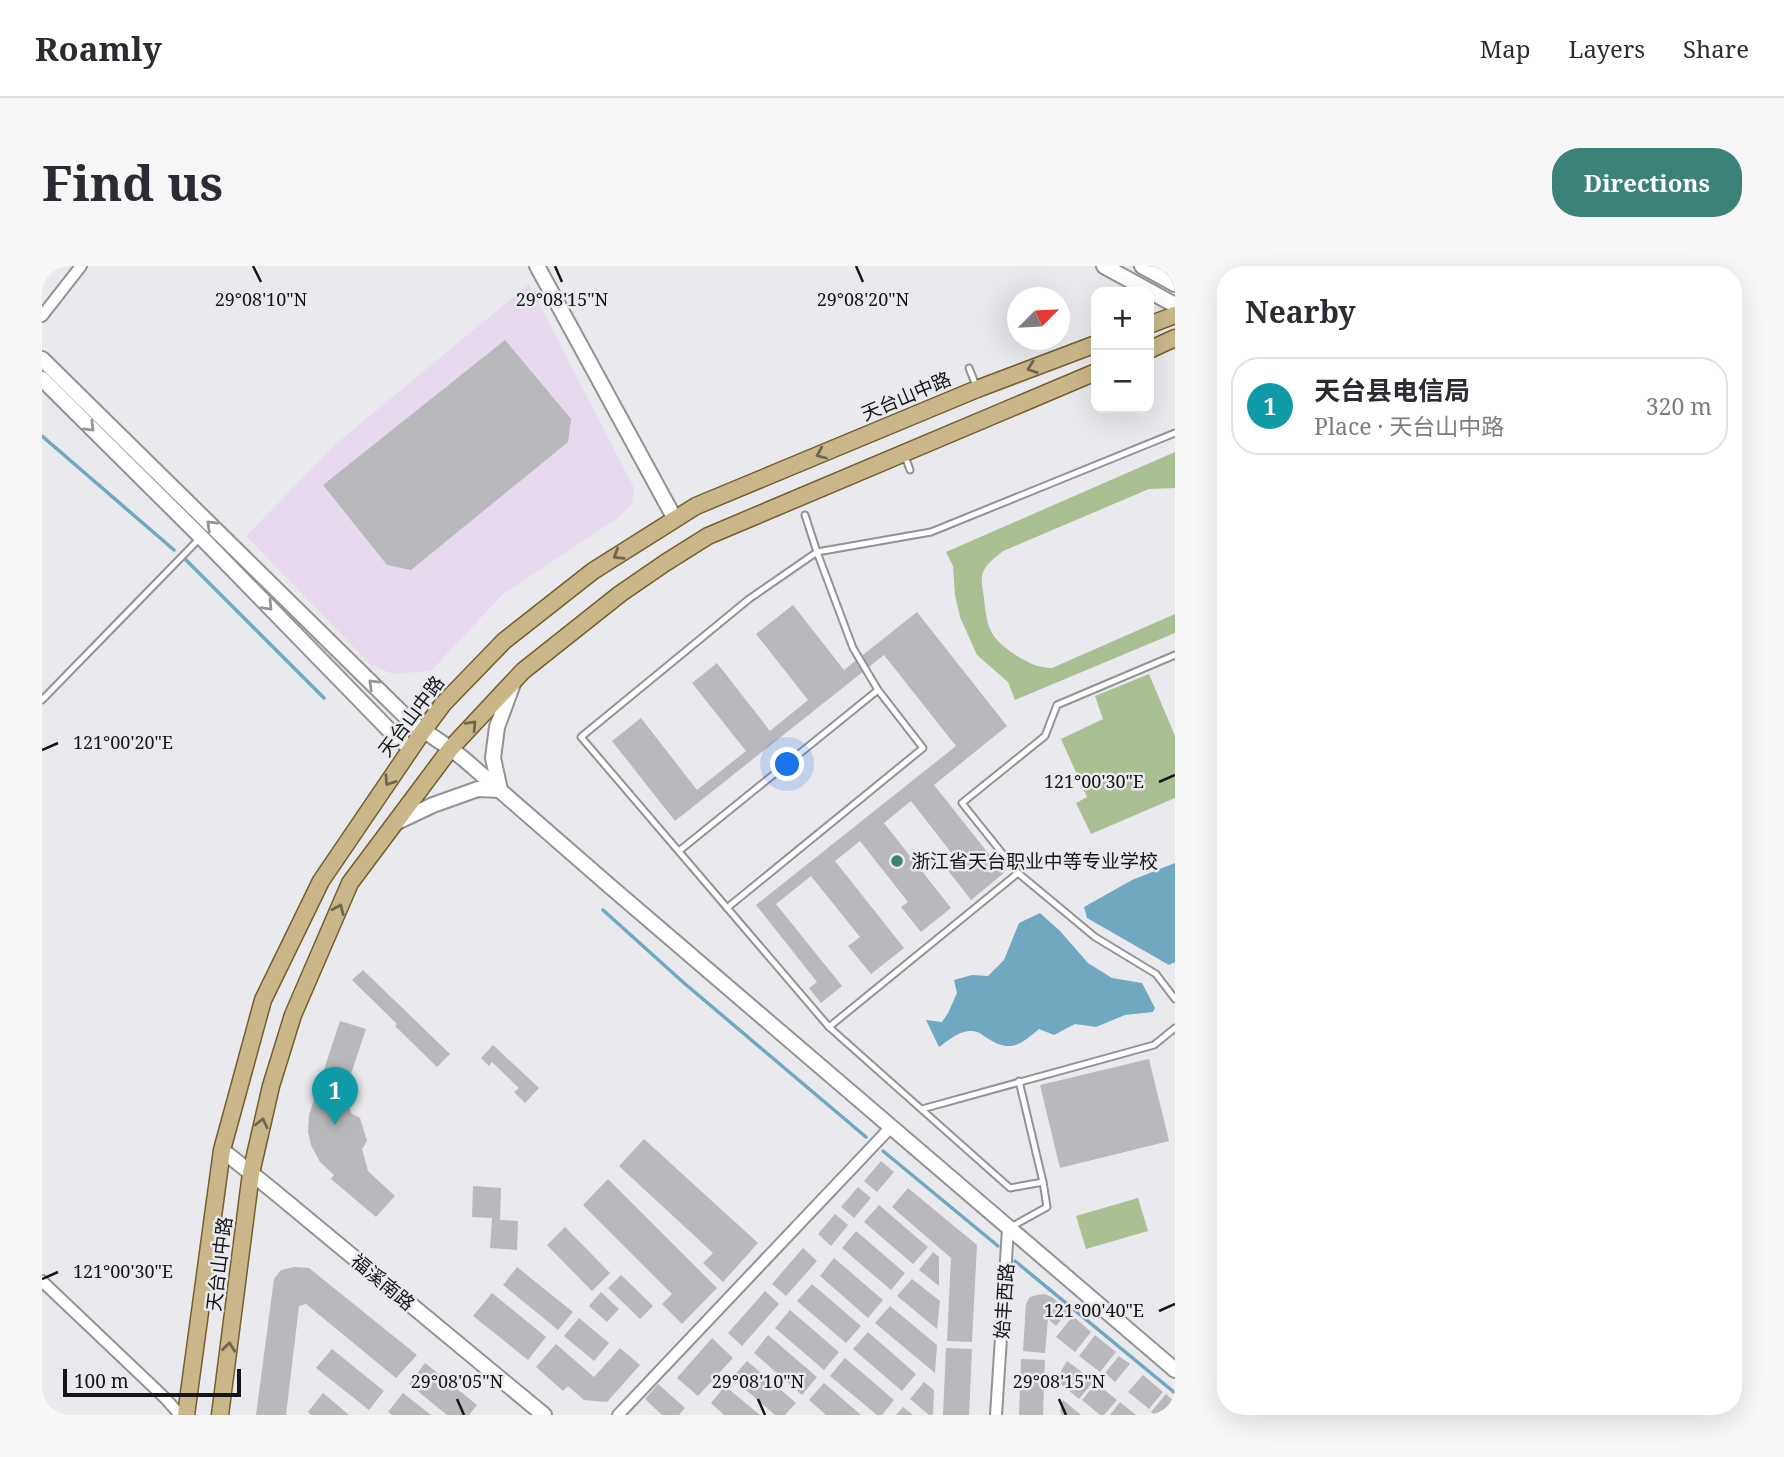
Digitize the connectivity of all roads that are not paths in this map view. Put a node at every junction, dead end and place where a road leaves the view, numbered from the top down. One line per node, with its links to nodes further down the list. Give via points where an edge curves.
1 (82, 266): 8 (street)
2 (1104, 266): 6 (main road)
3 (1142, 266): 5 (main road)
4 (540, 267): 22 (main road)
5 (1175, 284)
6 (1175, 306)
7 (1175, 315): 9 (main road)
8 (42, 316)
9 (1154, 323)
10 (1175, 338): 12 (main road)
11 (1091, 346): 17 (main road, 天台山中路, one-way to 17)
12 (1154, 348)
13 (42, 359): 29 (main road, one-way to 13)
14 (969, 368): 17 (lane)
15 (1091, 374): 19 (main road, 天台山中路)
16 (42, 379): 23 (main road, one-way to 23)
17 (977, 389): 22 (main road, 天台山中路, one-way to 22, via 696,506)
18 (1175, 433): 24 (lane, via 931,531)
19 (904, 454): 20 (lane); 26 (main road, 天台山中路, via 708,536 620,594)
20 (910, 470)
21 (804, 516): 24 (lane)
22 (675, 519): 29 (main road, 天台山中路, one-way to 29, via 593,571 504,641)
23 (201, 537): 28 (lane); 31 (main road, one-way to 31)
24 (817, 552): 27 (lane, via 853,648); 34 (lane, via 749,599 581,737)
25 (1175, 655): 35 (lane, via 1057,705 1045,737 962,803)
26 (515, 680): 30 (main road, 天台山中路, one-way to 26); 32 (main road, via 497,727 493,758)
27 (878, 690): 34 (lane); 36 (lane, via 923,748)
28 (42, 700)
29 (423, 731): 30 (main road); 31 (main road, 天台山中路)
30 (451, 748): 32 (main road); 33 (main road, 天台山中路)
31 (411, 749): 43 (main road, 天台山中路, one-way to 43, via 321,881 263,1000)
32 (500, 790): 33 (main road, via 478,789); 42 (main road)
33 (395, 823): 44 (main road, 天台山中路, one-way to 33, via 293,1015 351,883)
34 (679, 851): 36 (lane)
35 (1018, 873): 37 (lane, via 1095,937 1156,974); 38 (lane)
36 (727, 908): 38 (lane)
37 (1175, 999)
38 (829, 1027): 41 (lane)
39 (1175, 1028): 40 (lane, via 1153,1045)
40 (1019, 1081): 41 (lane); 45 (lane)
41 (922, 1109): 45 (lane, via 1010,1188)
42 (891, 1127): 46 (main road); 53 (street)
43 (222, 1150): 44 (main road, 福溪南路); 50 (main road, 天台山中路)
44 (251, 1173): 51 (main road, 天台山中路, one-way to 44); 52 (main road, 福溪南路)
45 (1043, 1182): 46 (lane, via 1046,1207)
46 (1008, 1228): 48 (main road); 54 (street, 始丰西路)
47 (42, 1281): 49 (street)
48 (1175, 1370)
49 (180, 1415)
50 (186, 1415)
51 (220, 1415)
52 (544, 1415)
53 (618, 1415)
54 (996, 1415)

